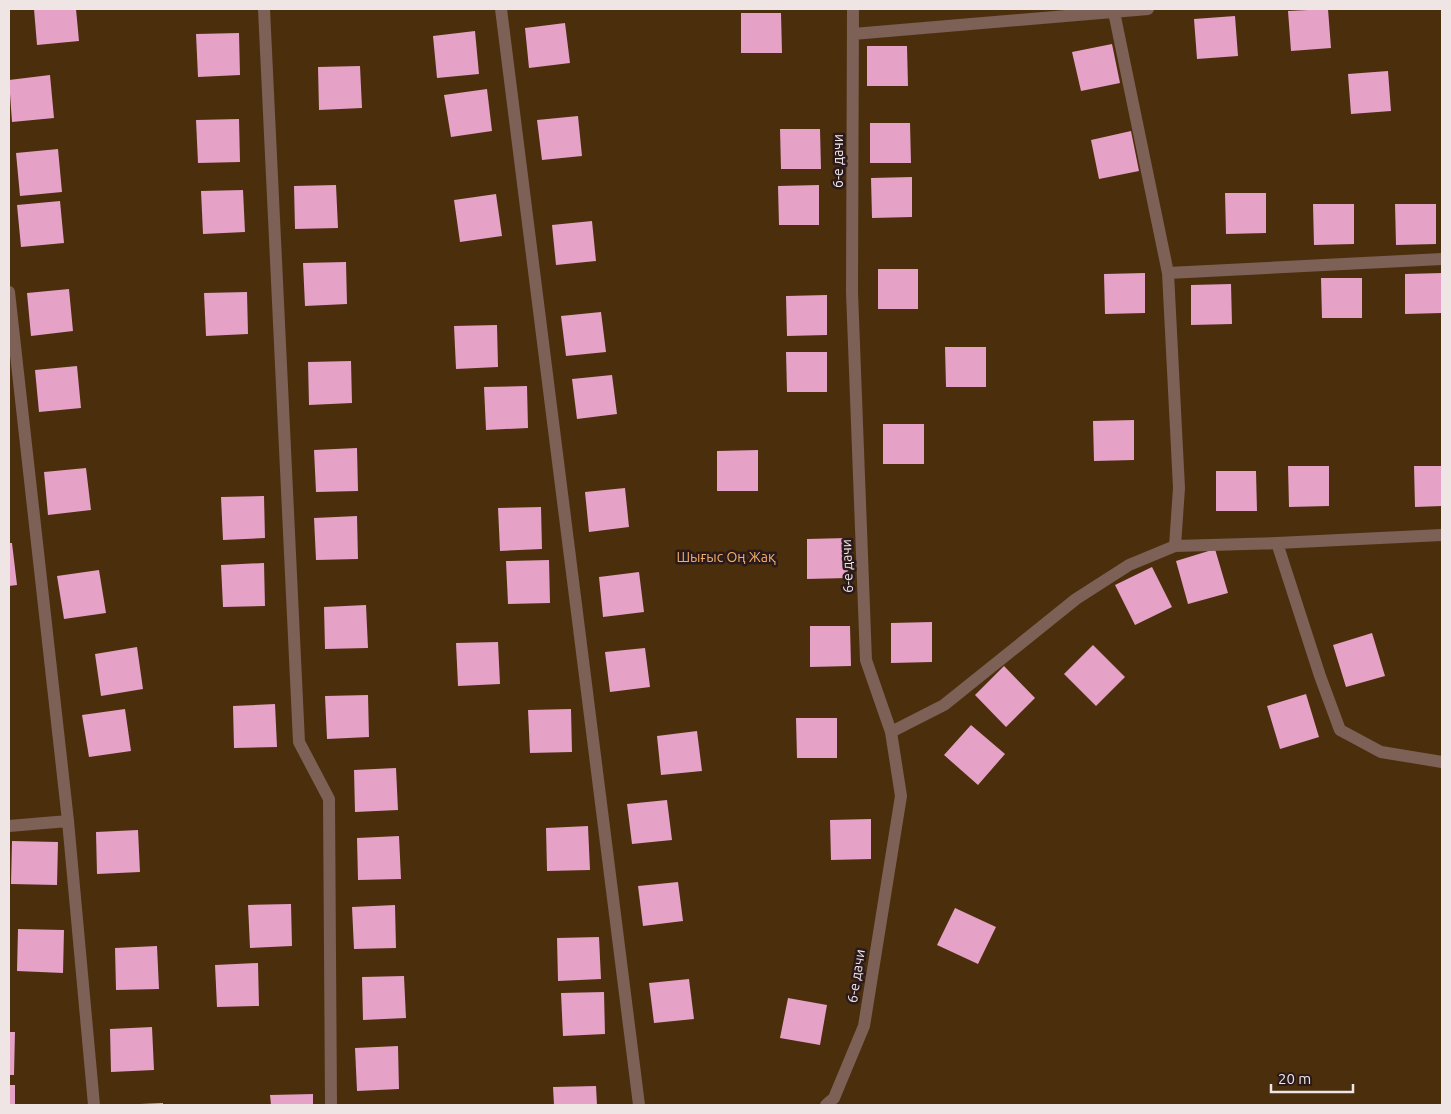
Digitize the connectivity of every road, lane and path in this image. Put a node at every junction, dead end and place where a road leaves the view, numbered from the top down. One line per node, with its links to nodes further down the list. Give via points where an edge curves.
1 (264, 9): 18 (lane, via 299,742 328,798)
2 (501, 9): 19 (lane)
3 (853, 9): 6 (lane, 6-е дачи)
4 (1148, 9): 5 (lane)
5 (1114, 12): 6 (lane); 8 (lane)
6 (853, 34): 13 (lane, 6-е дачи, via 852,292 866,660)
7 (1442, 259): 8 (lane)
8 (1168, 273): 12 (lane, via 1179,488)
9 (9, 292): 15 (lane)
10 (1442, 535): 11 (lane)
11 (1276, 543): 12 (lane); 14 (lane, via 1340,730 1381,752)
12 (1175, 546): 13 (lane, via 1129,566 1076,599 944,705)
13 (891, 732): 20 (lane, 6-е дачи, via 901,796 864,1026 834,1098)
14 (1442, 762)
15 (68, 820): 16 (lane); 17 (lane)
16 (9, 826)
17 (94, 1105)
18 (331, 1105)
19 (640, 1105)
20 (826, 1105)

